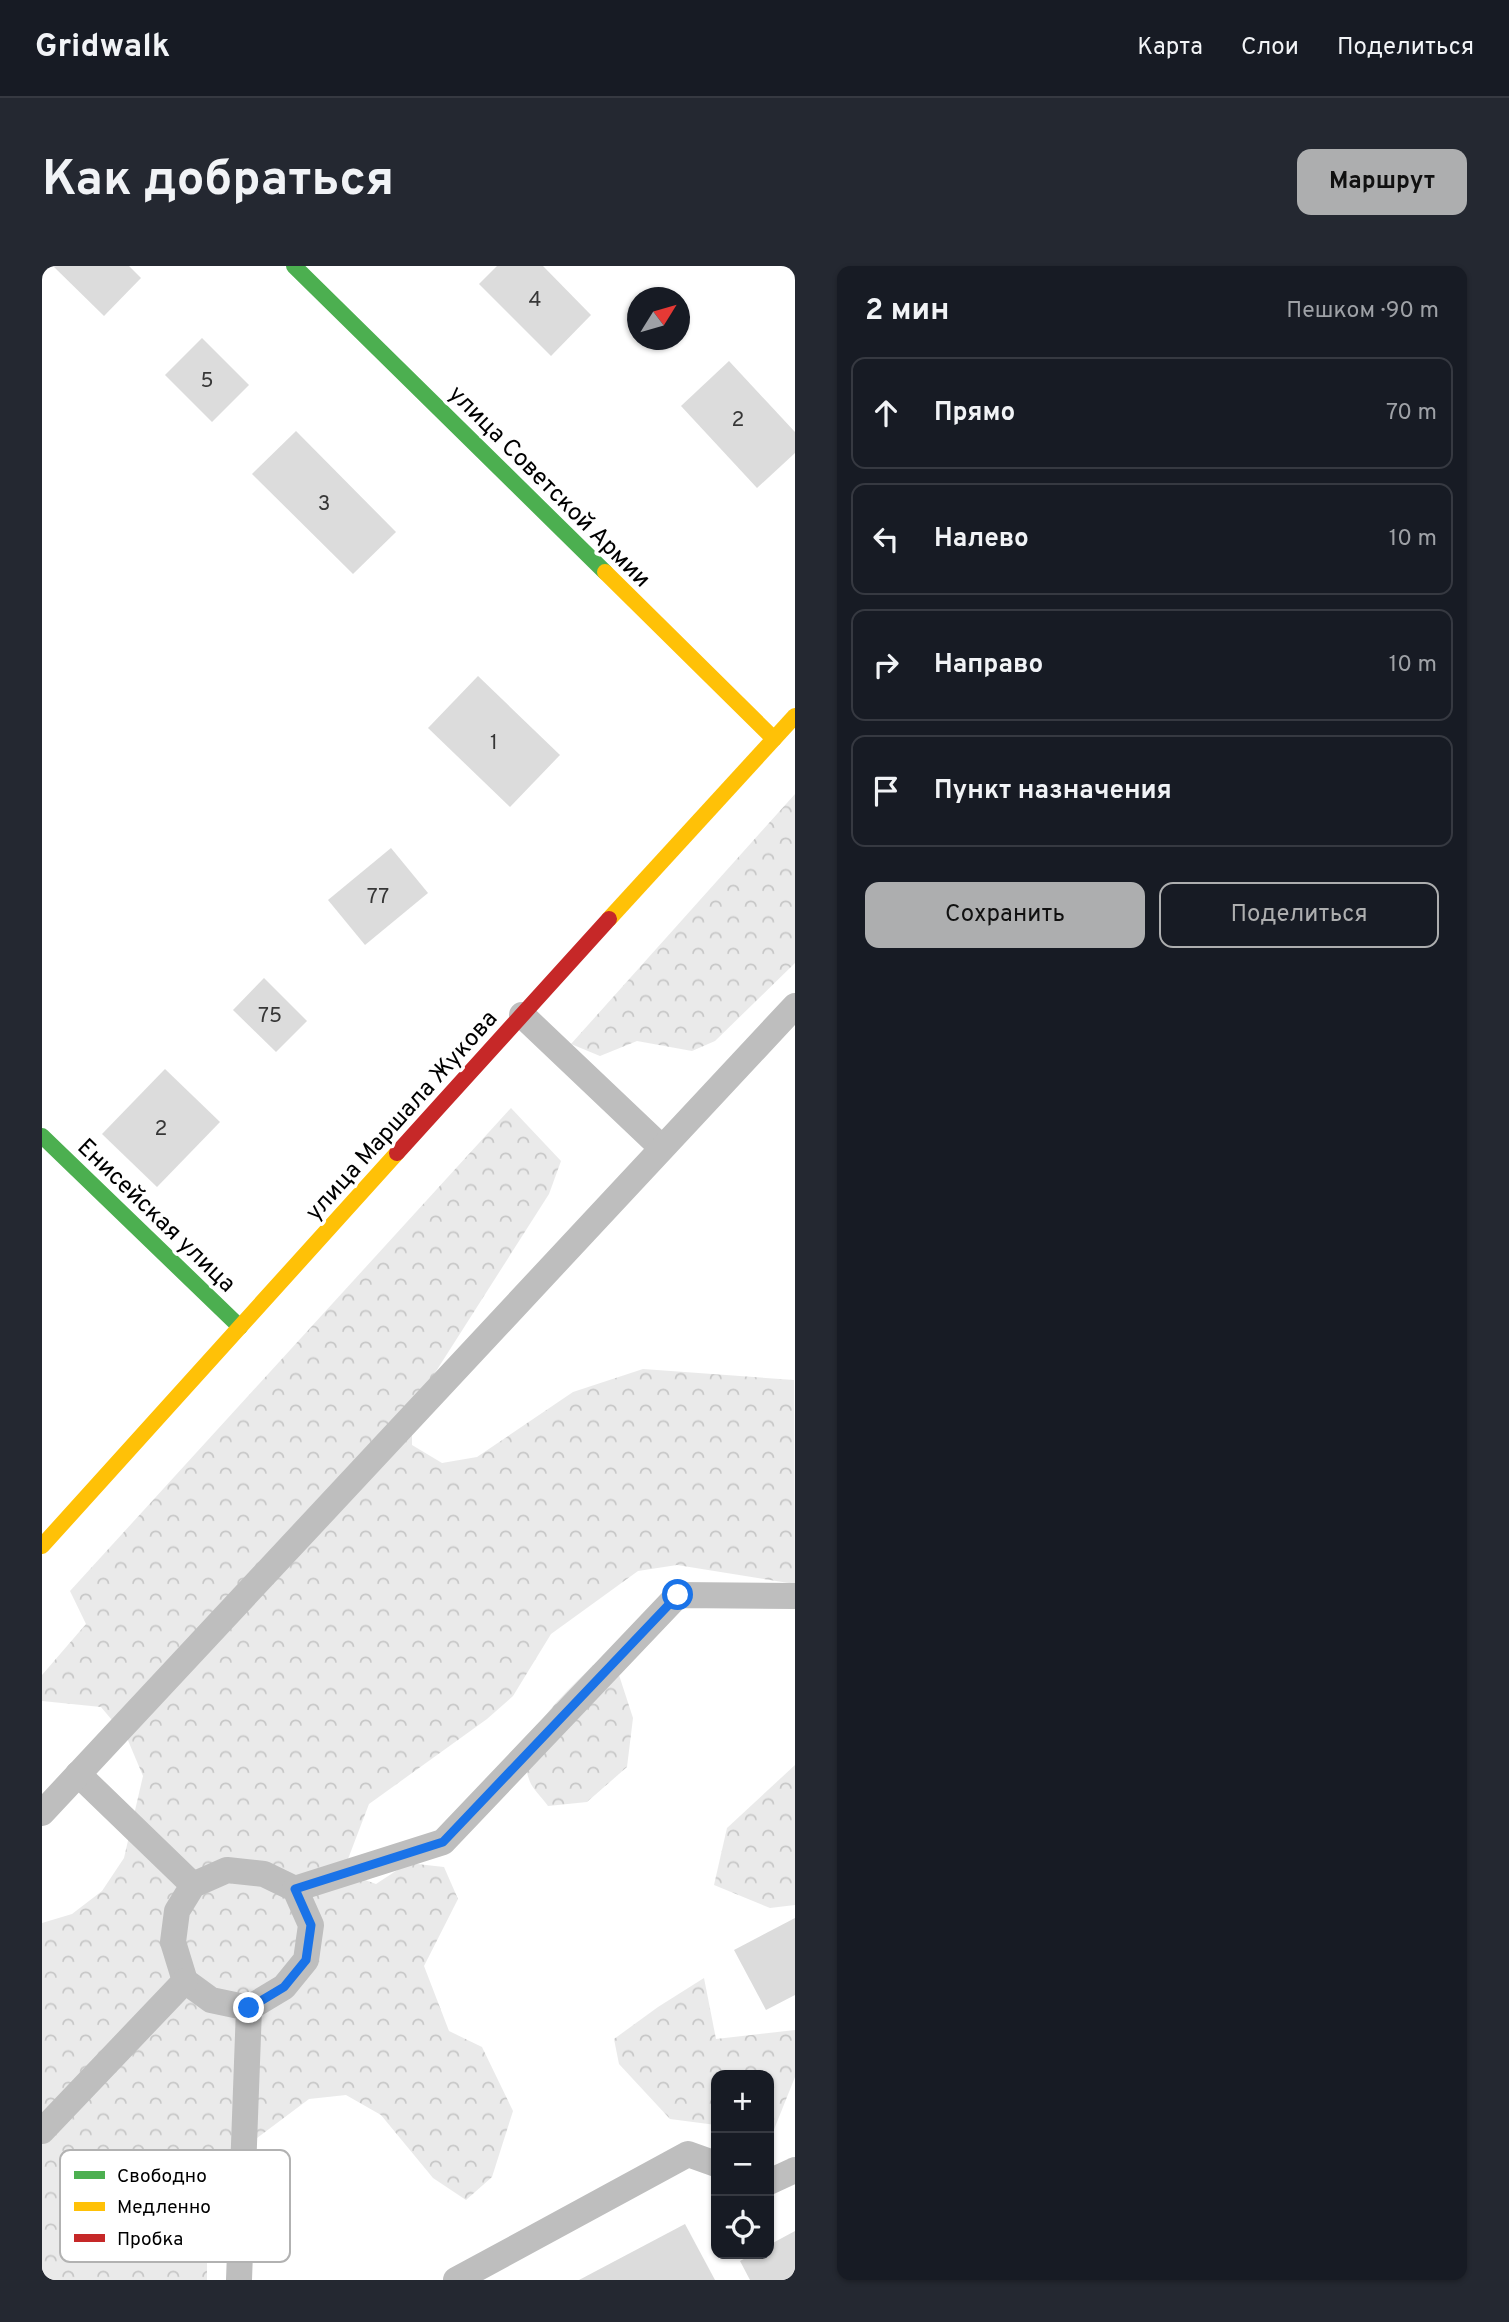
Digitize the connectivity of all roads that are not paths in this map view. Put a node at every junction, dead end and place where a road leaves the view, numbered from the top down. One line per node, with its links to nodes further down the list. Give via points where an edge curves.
1 (294, 266): 3 (main road, улица Советской Армии)
2 (795, 716): 3 (main road, улица Маршала Жукова)
3 (774, 739): 5 (main road, улица Маршала Жукова)
4 (795, 1006): 7 (lane)
5 (522, 1015): 7 (lane); 8 (main road, улица Маршала Жукова)
6 (42, 1136): 8 (main road, Енисейская улица)
7 (662, 1148): 11 (lane)
8 (240, 1327): 9 (main road, улица Маршала Жукова)
9 (42, 1546)
10 (795, 1596): 14 (lane, via 678,1595 443,1842)
11 (78, 1774): 12 (lane); 13 (lane)
12 (42, 1813)
13 (193, 1885): 14 (lane, via 227,1870 264,1874); 15 (lane, via 177,1911 173,1942)
14 (295, 1889): 16 (lane, via 311,1925 306,1960 284,1987)
15 (185, 1980): 16 (lane, via 211,2000); 17 (lane)
16 (249, 2008): 18 (lane)
17 (42, 2131)
18 (244, 2150)
19 (711, 2162): 24 (lane, via 688,2154)
20 (795, 2170): 21 (lane)
21 (774, 2180)
22 (240, 2262): 23 (lane)
23 (239, 2280)
24 (456, 2280)

